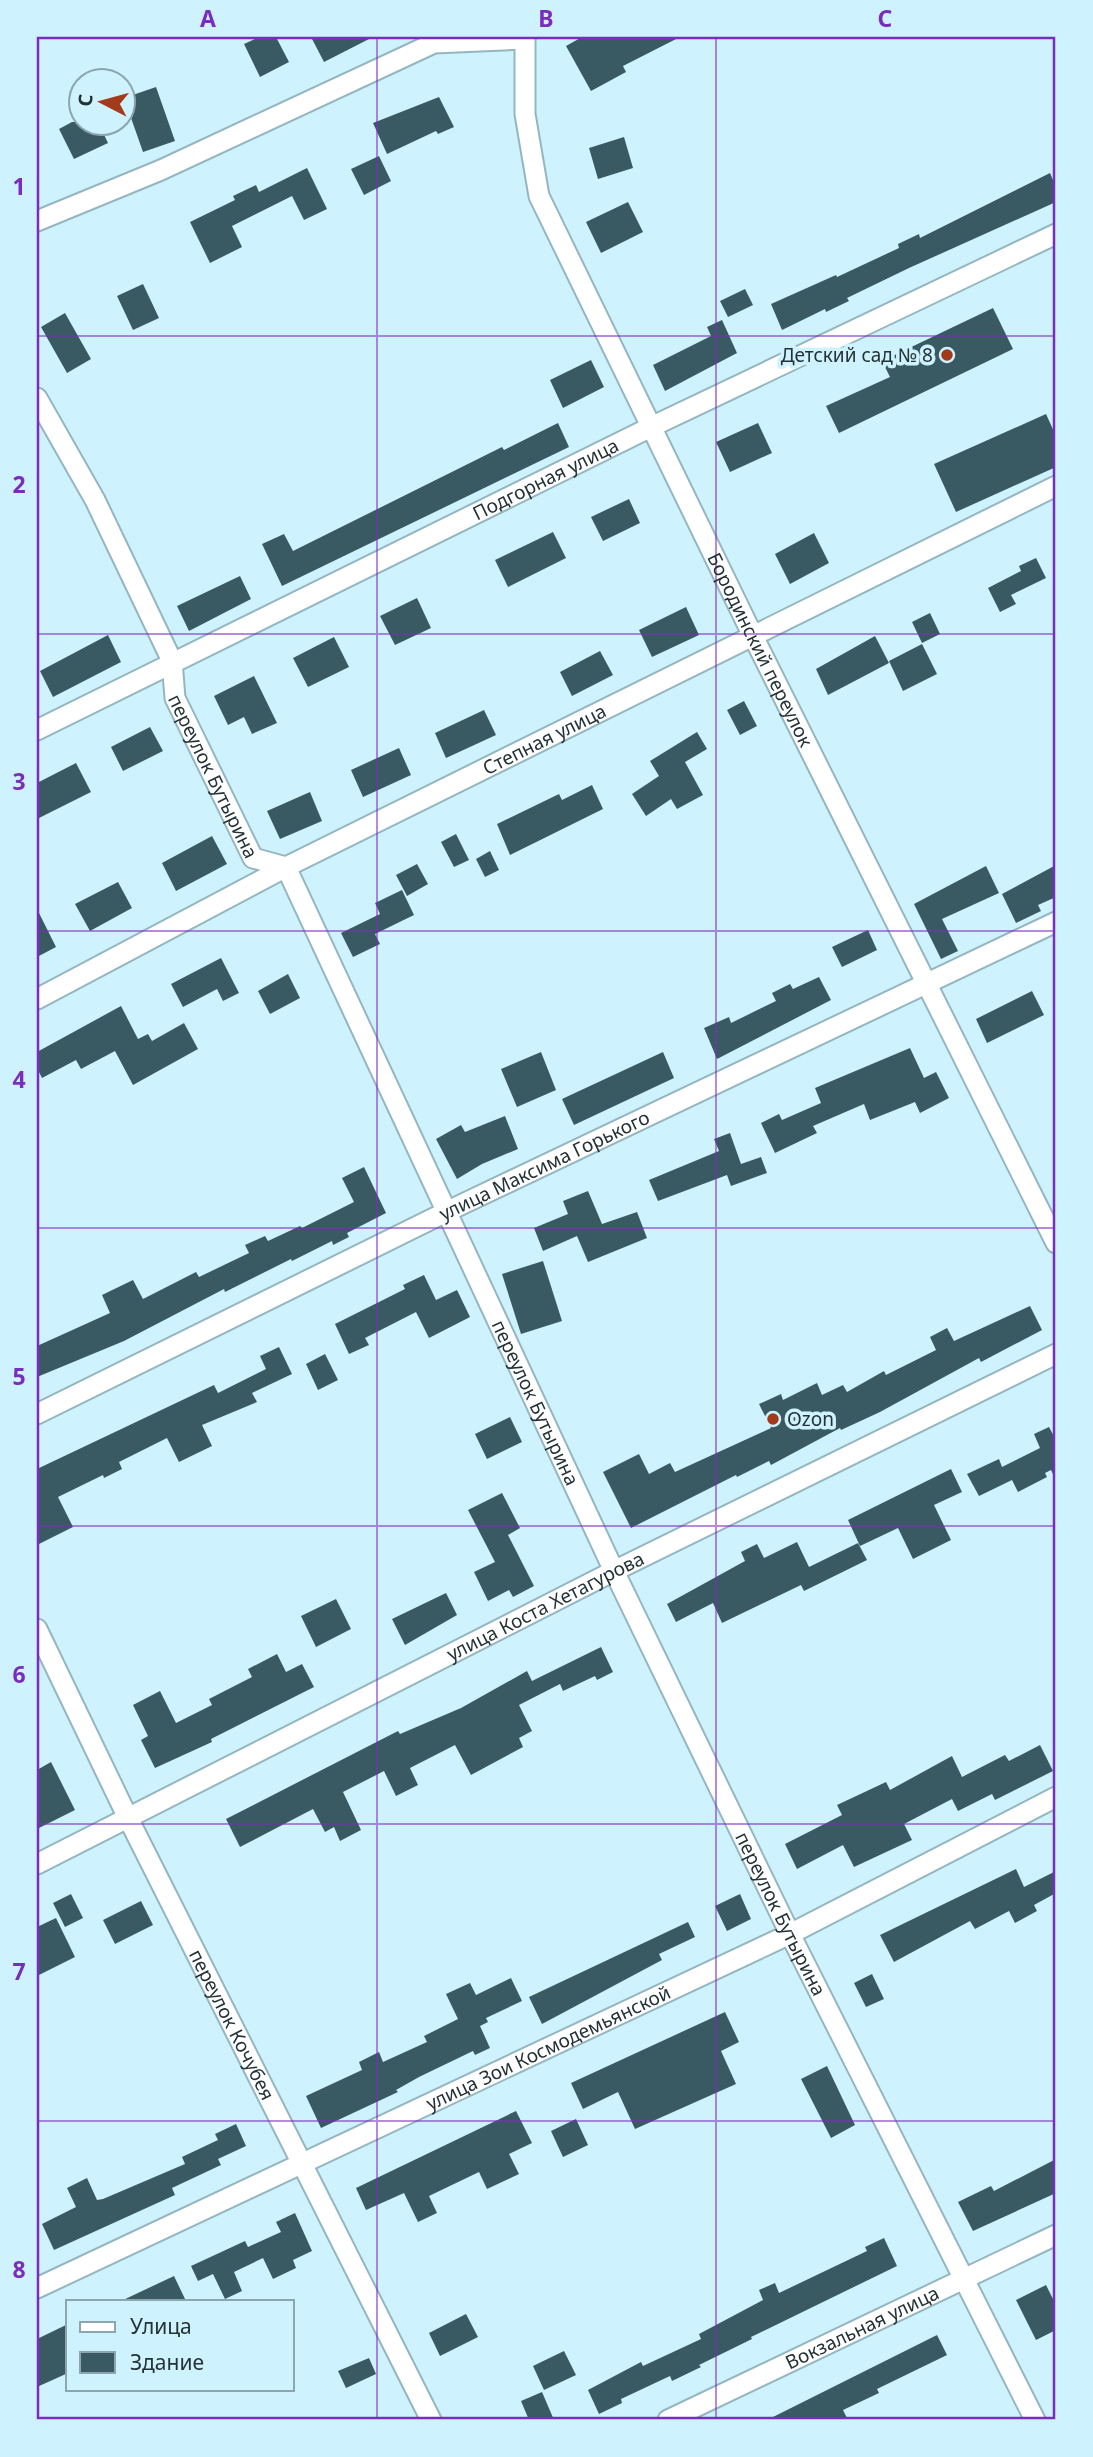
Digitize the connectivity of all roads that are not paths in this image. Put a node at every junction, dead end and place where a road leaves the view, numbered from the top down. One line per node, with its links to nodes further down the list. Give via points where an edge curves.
1 (526, 38): 2 (street, via 434,43 161,170); 5 (street, Бородинский переулок, via 525,114 539,196)
2 (37, 221)
3 (1056, 234): 5 (street, Подгорная улица)
4 (37, 398): 8 (street, переулок Бутырина, via 95,500)
5 (651, 427): 7 (street, Бородинский переулок); 8 (street, Подгорная улица)
6 (1056, 486): 7 (street, Степная улица)
7 (753, 636): 10 (street, Степная улица); 12 (street, Бородинский переулок)
8 (172, 661): 9 (street, Подгорная улица); 10 (street, переулок Бутырина, via 175,698 253,858)
9 (37, 730)
10 (286, 867): 13 (street, Степная улица); 14 (street, переулок Бутырина)
11 (1056, 922): 12 (street, улица Максима Горького)
12 (926, 985): 14 (street, улица Максима Горького); 15 (street, Бородинский переулок)
13 (37, 999)
14 (446, 1212): 17 (street, улица Максима Горького); 18 (street, переулок Бутырина)
15 (1056, 1243)
16 (1056, 1354): 18 (street, улица Коста Хетагурова)
17 (37, 1414)
18 (614, 1572): 21 (street, улица Коста Хетагурова); 23 (street, переулок Бутырина)
19 (37, 1629): 21 (street, переулок Кочубея)
20 (1056, 1797): 23 (street, улица Зои Космодемьянской)
21 (128, 1818): 22 (street, улица Коста Хетагурова); 24 (street, переулок Кочубея)
22 (37, 1864)
23 (790, 1934): 24 (street, улица Зои Космодемьянской); 26 (street, переулок Бутырина)
24 (304, 2163): 27 (street, улица Зои Космодемьянской); 28 (street, переулок Кочубея)
25 (1056, 2235): 26 (street, Вокзальная улица)
26 (964, 2281): 29 (street, Вокзальная улица); 30 (street, переулок Бутырина)
27 (37, 2288)
28 (431, 2420)
29 (668, 2420)
30 (1035, 2420)

